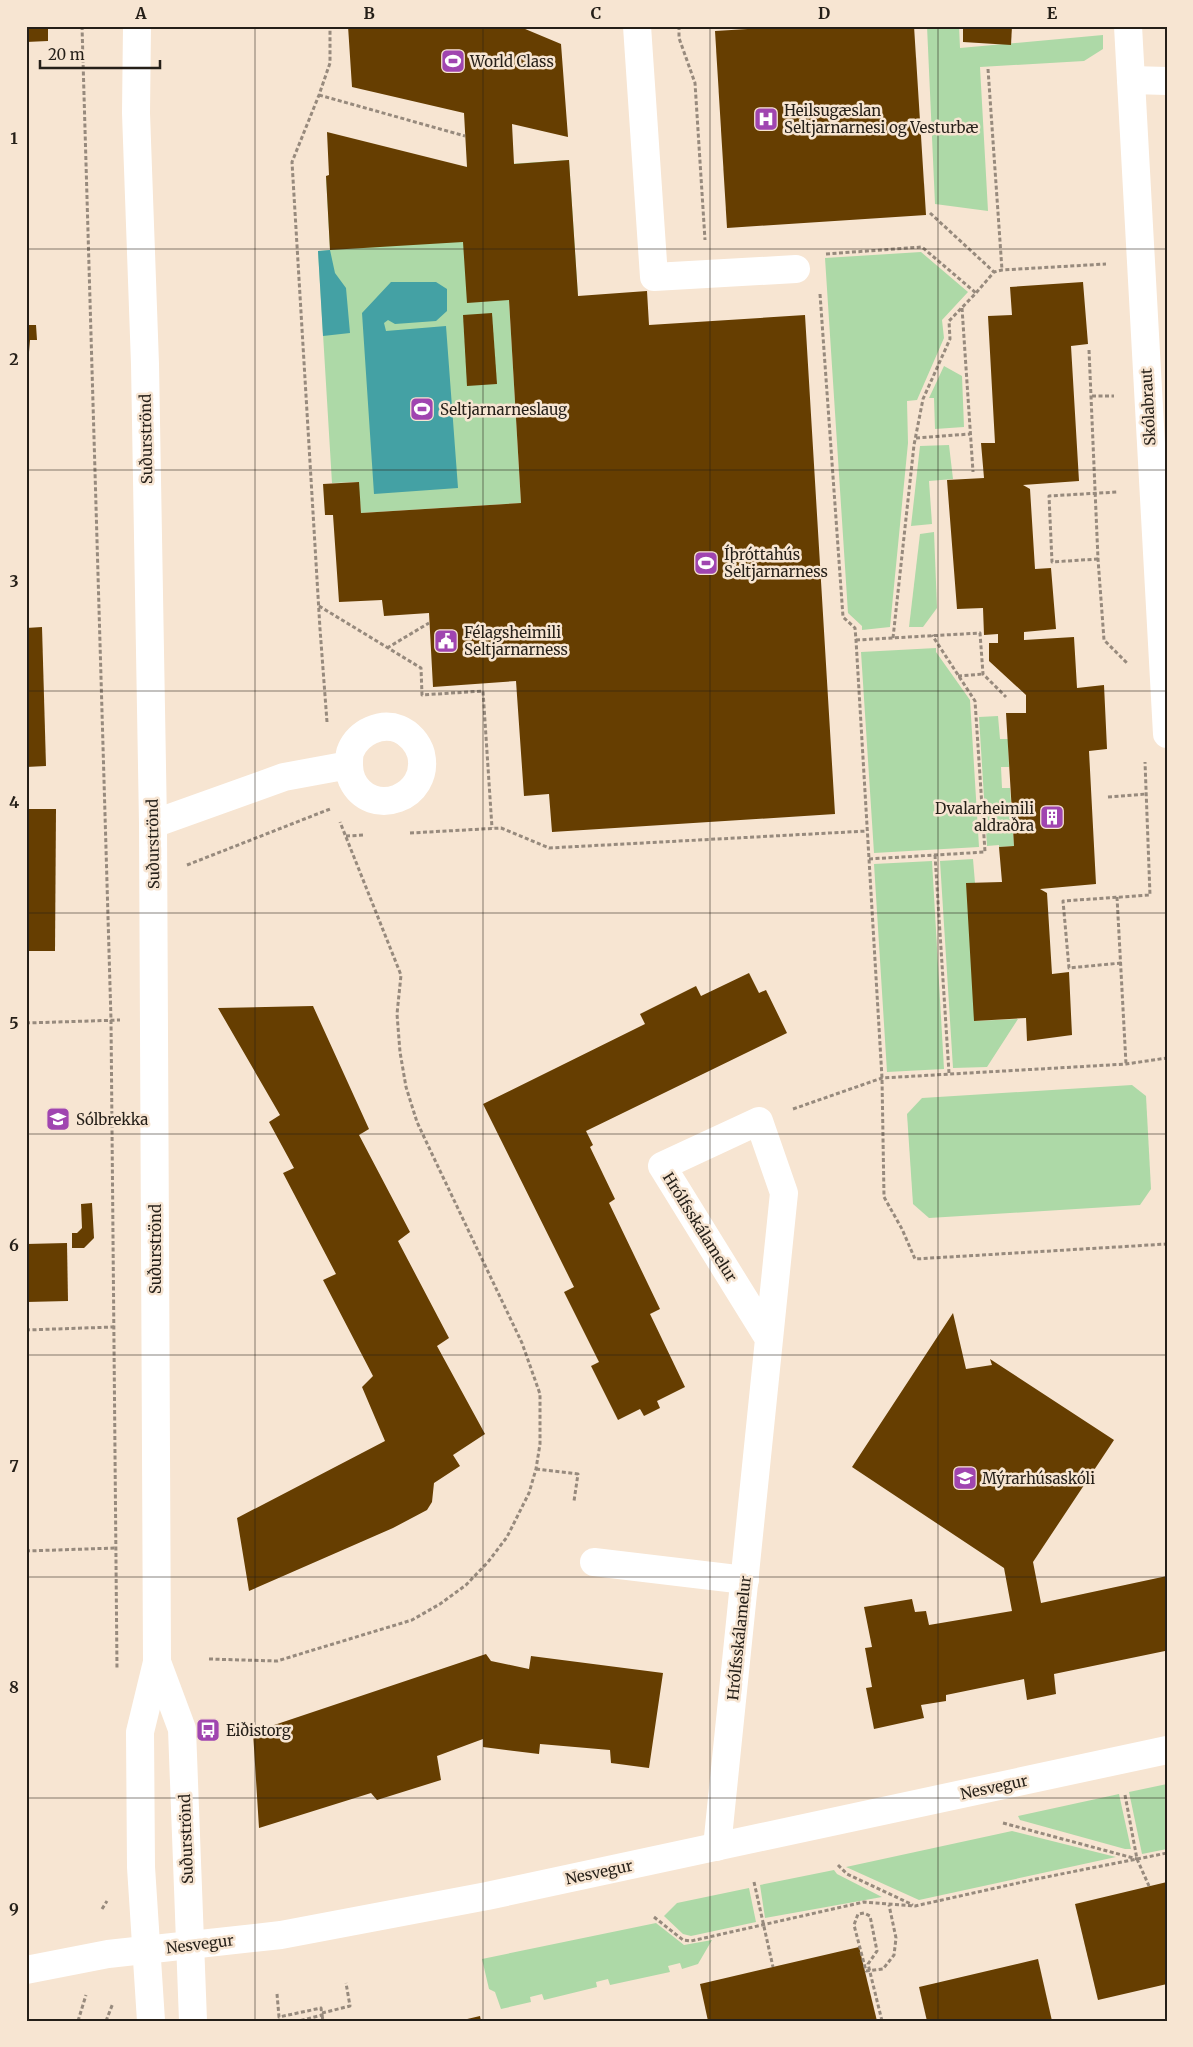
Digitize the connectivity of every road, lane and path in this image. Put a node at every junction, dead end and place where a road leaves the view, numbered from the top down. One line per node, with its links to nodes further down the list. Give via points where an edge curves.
1 (82, 26): 57 (path)
2 (137, 26): 46 (street, Suðurströnd, via 136,113 145,364)
3 (330, 26): 10 (path, via 330,63)
4 (637, 26): 14 (street, via 654,277)
5 (679, 26): 13 (path, via 679,38 695,83)
6 (1128, 26): 8 (street, Skólabraut)
7 (988, 69): 16 (path)
8 (1132, 80): 9 (street); 40 (street, Skólabraut)
9 (1167, 81)
10 (319, 95): 11 (path); 30 (path, via 292,162)
11 (465, 136)
12 (930, 213): 17 (path)
13 (705, 241)
14 (807, 262): 19 (path, via 922,247)
15 (1115, 263): 16 (path)
16 (1002, 270): 17 (path)
17 (994, 272): 19 (path)
18 (820, 284): 34 (path, via 843,617 855,628)
19 (976, 293): 20 (path)
20 (962, 308): 24 (path); 25 (path, via 949,320 950,339 923,399)
21 (1089, 350): 22 (path)
22 (1092, 396): 23 (path); 28 (path)
23 (1122, 396)
24 (970, 434): 25 (path); 26 (path)
25 (916, 438): 33 (path)
26 (972, 472)
27 (1120, 492): 28 (path)
28 (1096, 494): 29 (path); 29 (path, via 1049,496 1052,562)
29 (1098, 559): 36 (path, via 1104,640)
30 (318, 606): 35 (path); 42 (path)
31 (429, 623): 35 (path)
32 (932, 636): 33 (path); 37 (path, via 980,633); 38 (path)
33 (893, 638): 34 (path)
34 (856, 640): 48 (path)
35 (386, 648): 47 (path, via 421,668 422,695 483,691)
36 (1129, 665)
37 (983, 674): 38 (path); 39 (path)
38 (958, 676): 52 (path, via 974,701 985,852)
39 (1006, 697)
40 (1167, 734)
41 (1144, 756): 43 (path)
42 (340, 766): 45 (path); 46 (street, via 284,777)
43 (1146, 794): 44 (path); 55 (path, via 1150,895)
44 (1108, 797)
45 (334, 807): 51 (path); 54 (path)
46 (153, 824): 76 (street, Suðurströnd)
47 (492, 828): 48 (path, via 501,828 549,848); 49 (path)
48 (867, 831): 53 (path)
49 (404, 833)
50 (365, 835): 51 (path)
51 (346, 836): 69 (path, via 401,975 397,1014 400,1052 417,1122 522,1343 540,1394 540,1444)
52 (935, 855): 53 (path); 62 (path)
53 (869, 859): 63 (path)
54 (184, 866)
55 (1117, 897): 56 (path); 56 (path, via 1063,901 1069,968)
56 (1121, 963): 61 (path)
57 (111, 1020): 58 (path); 59 (path); 66 (path)
58 (129, 1020)
59 (26, 1023)
60 (1167, 1058): 61 (path)
61 (1126, 1064): 62 (path)
62 (949, 1073): 63 (path)
63 (882, 1078): 64 (path); 65 (path, via 884,1197 915,1259)
64 (759, 1121): 68 (street, Hrólfsskálamelur, via 784,1193); 68 (street, Hrólfsskálamelur, via 662,1166)
65 (1167, 1244)
66 (114, 1327): 67 (path); 71 (path)
67 (26, 1330)
68 (769, 1339): 74 (street, Hrólfsskálamelur)
69 (536, 1470): 70 (path, via 578,1474); 75 (path, via 529,1493 507,1537 466,1585 440,1604 412,1620 277,1661)
70 (574, 1501)
71 (116, 1548): 72 (path); 77 (path)
72 (26, 1551)
73 (594, 1562): 74 (street)
74 (745, 1580): 81 (street, Hrólfsskálamelur)
75 (209, 1659)
76 (157, 1662): 93 (street, Suðurströnd, via 182,1729); 94 (street, Suðurströnd, via 140,1732 141,1867)
77 (117, 1674)
78 (1167, 1750): 81 (street, Nesvegur)
79 (1123, 1787): 83 (path)
80 (998, 1821): 83 (path)
81 (718, 1847): 93 (street, Nesvegur, via 290,1934)
82 (1167, 1853): 83 (path)
83 (1138, 1859): 86 (path); 89 (path)
84 (838, 1865): 89 (path, via 847,1874)
85 (754, 1882): 92 (path)
86 (1149, 1886)
87 (111, 1896): 90 (path)
88 (889, 1905): 89 (path); 92 (path, via 864,1902); 108 (path, via 896,1938 894,1955 883,1969 875,1970 866,1971 854,1925 858,1914 870,1916 877,1951 868,1964 871,1974)
89 (915, 1906)
90 (102, 1909)
91 (654, 1917): 92 (path, via 683,1940 691,1941)
92 (764, 1924): 95 (path)
93 (190, 1945): 94 (street, Nesvegur); 105 (street, Suðurströnd)
94 (147, 1950): 96 (street, Nesvegur); 104 (street, Suðurströnd)
95 (774, 1967)
96 (26, 1970)
97 (346, 1983): 101 (path, via 350,2006)
98 (87, 1991): 102 (path)
99 (276, 1994): 101 (path, via 279,2017 321,2008)
100 (115, 1997): 103 (path)
101 (322, 2014): 106 (path); 107 (path)
102 (78, 2021)
103 (106, 2021)
104 (151, 2021)
105 (193, 2021)
106 (299, 2021)
107 (323, 2021)
108 (882, 2021)

